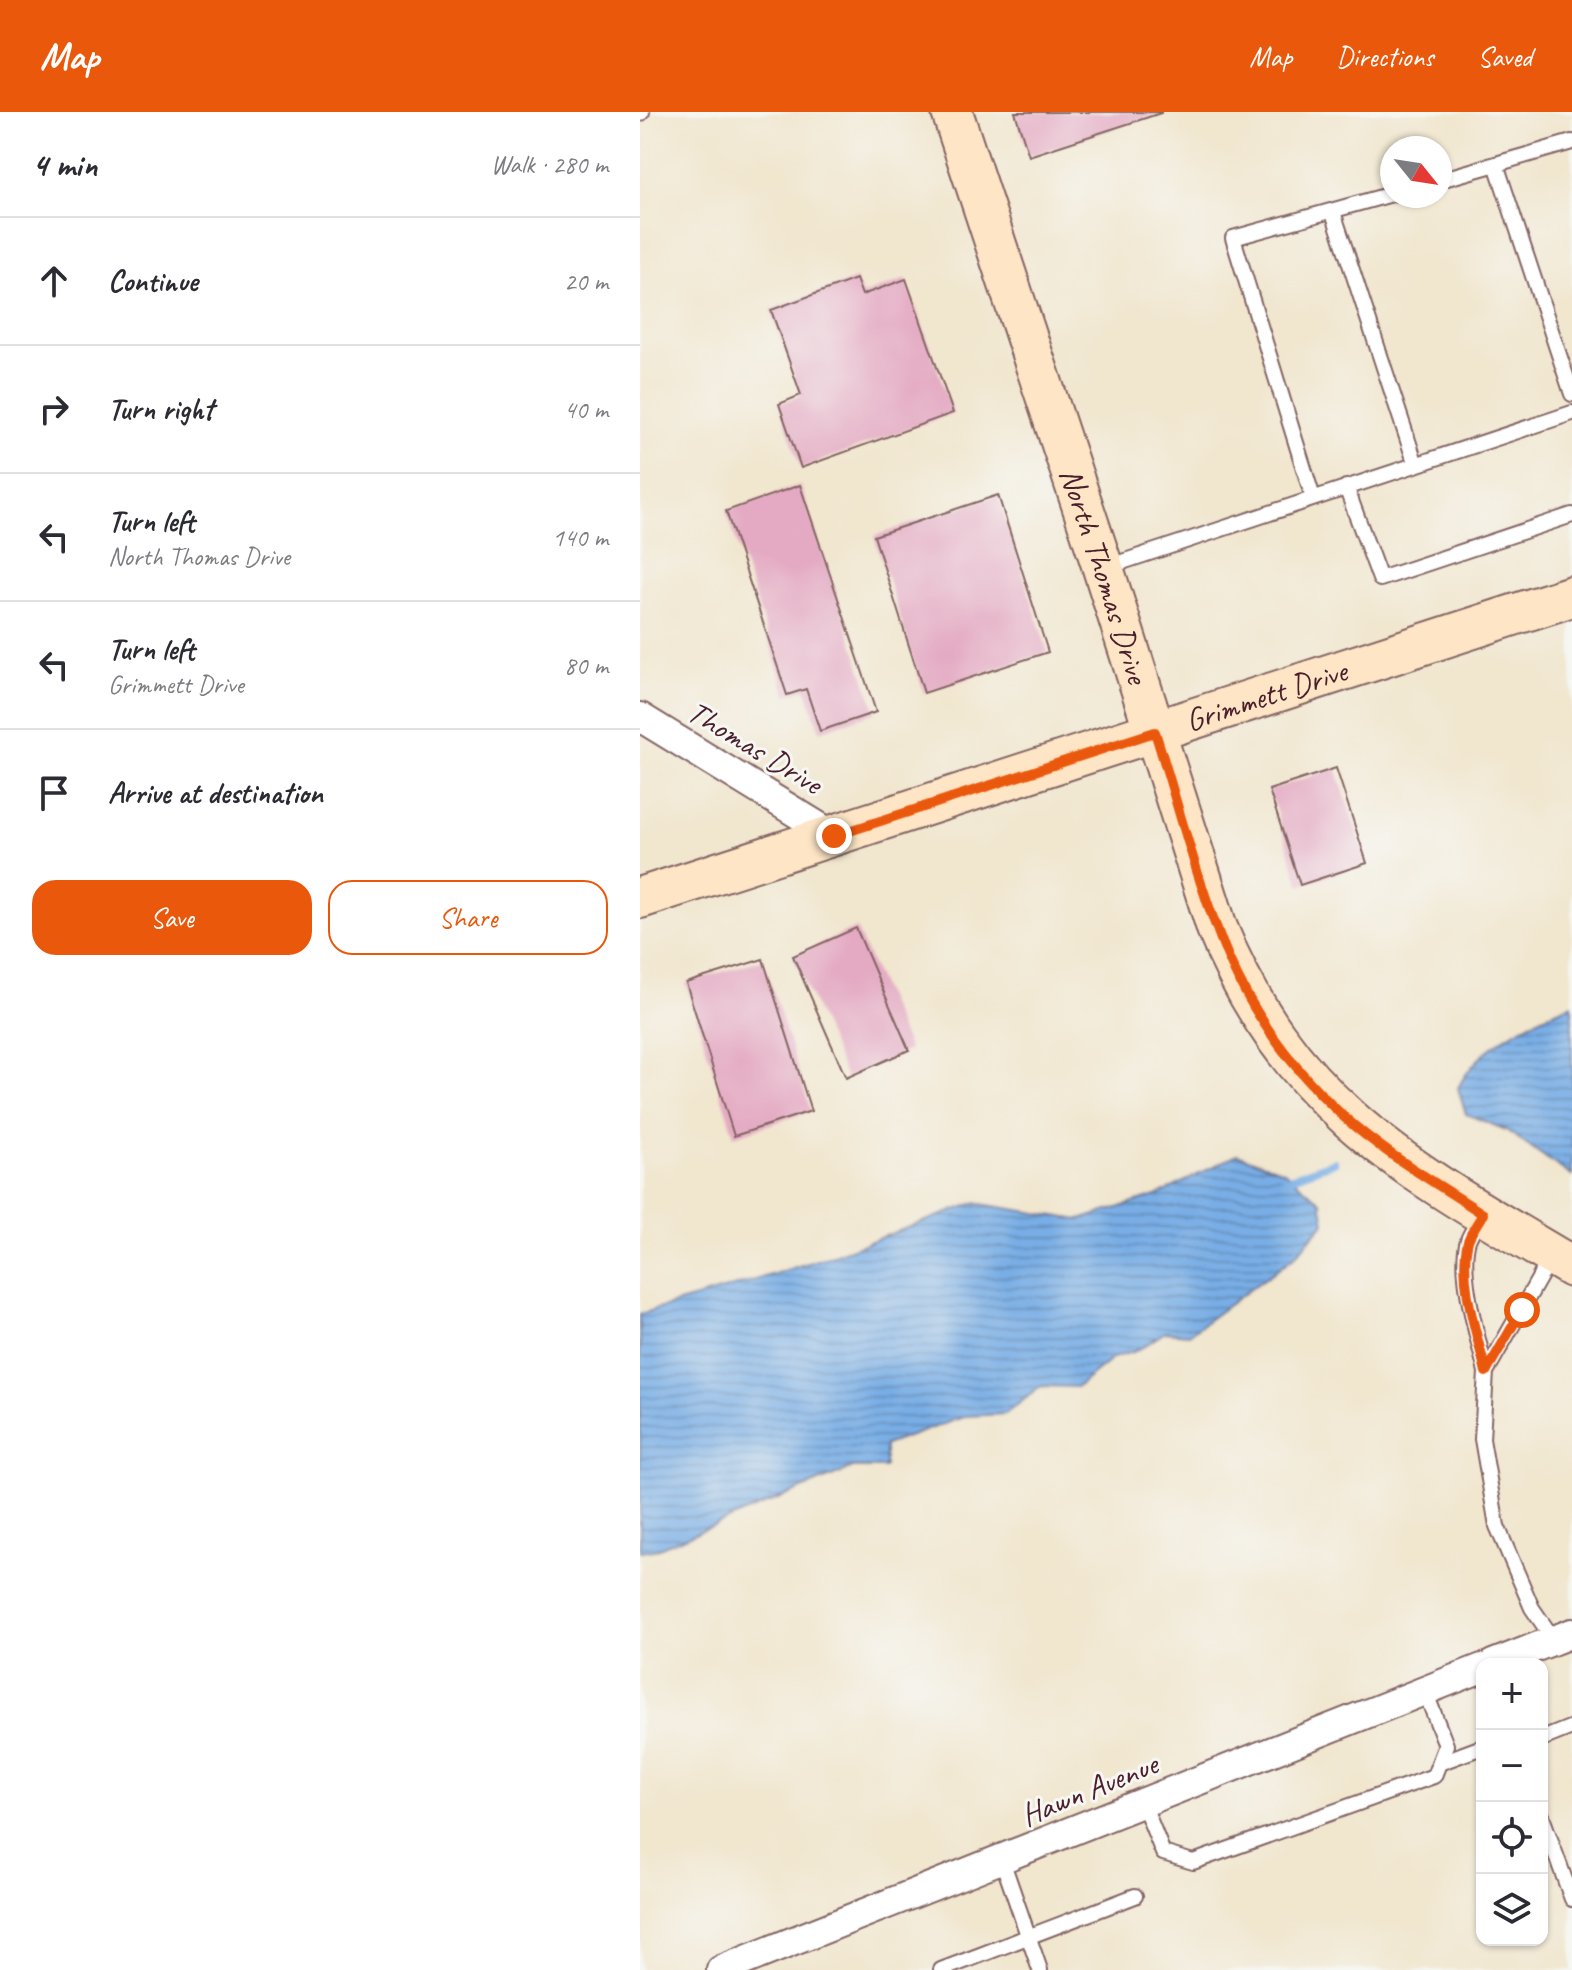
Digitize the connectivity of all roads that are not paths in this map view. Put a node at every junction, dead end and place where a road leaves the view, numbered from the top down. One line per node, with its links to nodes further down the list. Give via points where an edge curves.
1 (952, 112): 13 (street, North Thomas Drive)
2 (1572, 142): 3 (lane)
3 (1496, 164): 4 (lane); 7 (lane)
4 (1452, 177)
5 (1380, 198): 6 (lane)
6 (1333, 212): 9 (lane); 11 (lane, via 1233,238)
7 (1572, 394)
8 (1572, 413): 9 (lane)
9 (1416, 465): 10 (lane)
10 (1346, 487): 11 (lane); 12 (lane, via 1380,579)
11 (1313, 498): 13 (lane)
12 (1572, 515)
13 (1103, 568): 16 (street, North Thomas Drive)
14 (1572, 596): 16 (street, Grimmett Drive)
15 (640, 717): 17 (street, Thomas Drive)
16 (1155, 732): 17 (street, Grimmett Drive); 19 (street, North Thomas Drive, via 1217,928 1256,1010 1310,1083 1344,1116 1419,1174)
17 (834, 836): 18 (street, Grimmett Drive)
18 (640, 898)
19 (1483, 1214): 20 (street, North Thomas Drive); 21 (lane, via 1469,1239 1466,1262)
20 (1562, 1261): 21 (lane)
21 (1486, 1372): 22 (lane, via 1482,1439 1497,1526 1532,1608)
22 (1563, 1637): 23 (street)
23 (1509, 1658)
24 (1476, 1670): 25 (street, Hawn Avenue)
25 (1425, 1691): 29 (lane, via 1446,1745); 30 (street, Hawn Avenue)
26 (1572, 1727): 27 (lane)
27 (1548, 1737)
28 (1476, 1749): 29 (lane)
29 (1439, 1763): 30 (lane, via 1434,1776 1193,1862 1163,1853)
30 (1143, 1803): 32 (street, Hawn Avenue)
31 (1548, 1833): 34 (lane)
32 (1002, 1860): 35 (lane); 36 (street, Hawn Avenue)
33 (1135, 1896): 35 (lane)
34 (1572, 1899)
35 (1028, 1936): 37 (lane); 38 (lane)
36 (721, 1970)
37 (941, 1970)
38 (1040, 1970)

